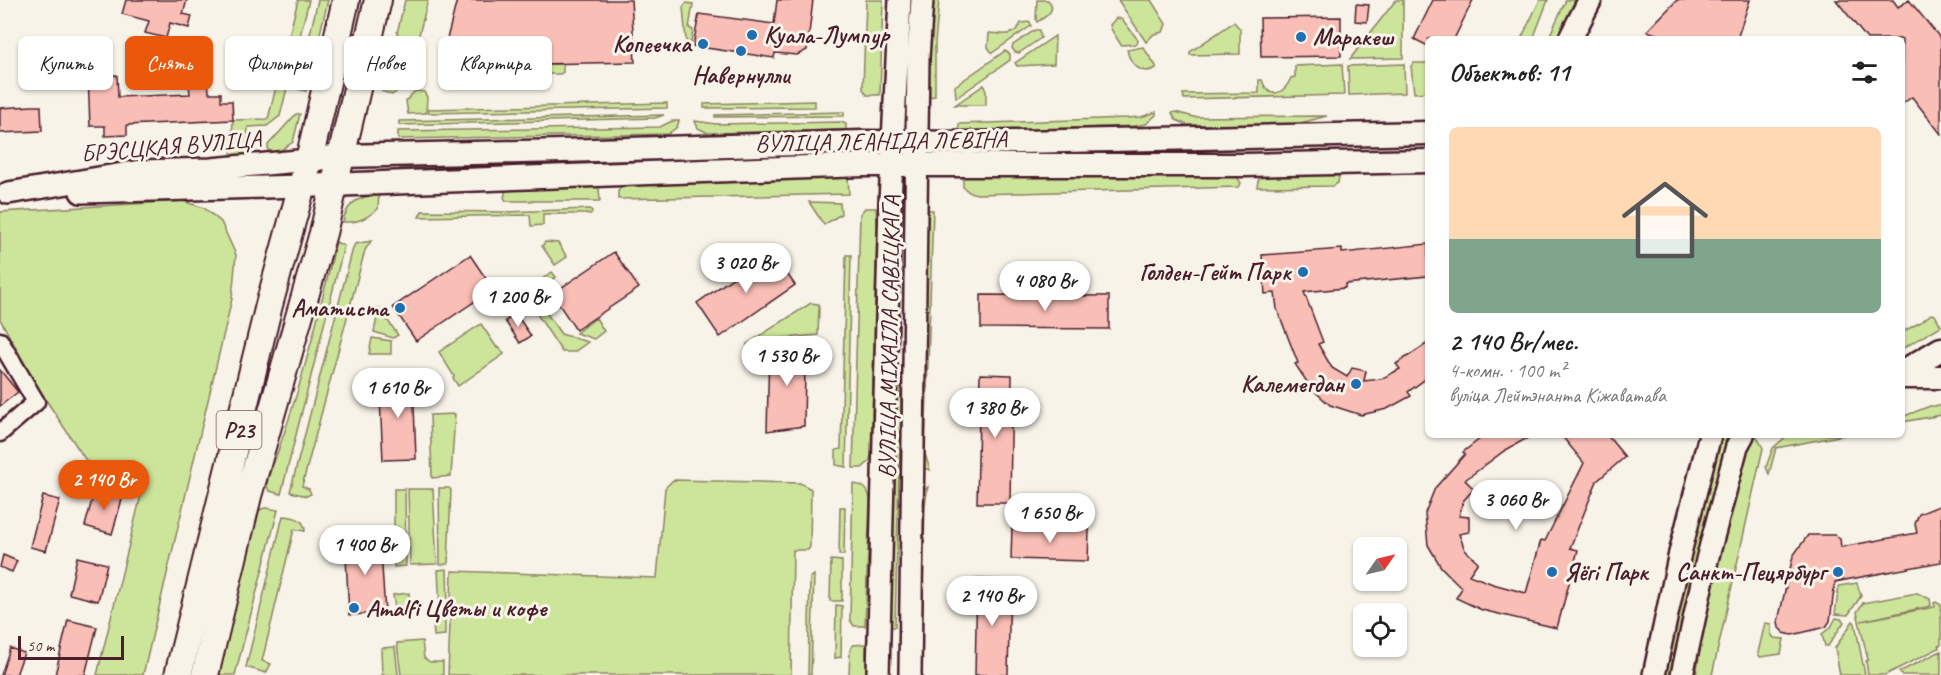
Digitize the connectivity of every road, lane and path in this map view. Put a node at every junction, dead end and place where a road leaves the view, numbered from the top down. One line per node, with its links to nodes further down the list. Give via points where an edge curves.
1 (346, 0): 11 (main road, Р23)
2 (378, 0): 10 (main road, Р23)
3 (900, 0): 8 (street, ВУЛІЦА МІХАІЛА САВІЦКАГА)
4 (922, 0): 9 (street, ВУЛІЦА МІХАІЛА САВІЦКАГА)
5 (1590, 0): 6 (main road)
6 (1572, 36)
7 (1425, 134): 9 (main road, ВУЛІЦА ЛЕАНІДА ЛЕВІНА)
8 (892, 142): 9 (main road, ВУЛІЦА ЛЕАНІДА ЛЕВІНА); 10 (main road, ВУЛІЦА ЛЕАНІДА ЛЕВІНА); 14 (street, ВУЛІЦА МІХАІЛА САВІЦКАГА)
9 (917, 142): 13 (street, ВУЛІЦА МІХАІЛА САВІЦКАГА)
10 (341, 156): 11 (main road, БРЭСЦКАЯ ВУЛІЦА); 15 (main road, Р23)
11 (309, 160): 16 (main road, Р23); 17 (street, БРЭСЦКАЯ ВУЛІЦА, via 141,171)
12 (1425, 161): 13 (main road, ВУЛІЦА ЛЕАНІДА ЛЕВІНА)
13 (917, 165): 14 (main road, ВУЛІЦА ЛЕАНІДА ЛЕВІНА); 29 (street, ВУЛІЦА МІХАІЛА САВІЦКАГА)
14 (891, 166): 15 (main road, ВУЛІЦА ЛЕАНІДА ЛЕВІНА); 28 (street, ВУЛІЦА МІХАІЛА САВІЦКАГА)
15 (334, 184): 16 (main road, БРЭСЦКАЯ ВУЛІЦА); 27 (main road, Р23, via 322,239 248,496)
16 (302, 186): 17 (street, БРЭСЦКАЯ ВУЛІЦА); 26 (main road, Р23)
17 (4, 194)
18 (0, 341): 23 (street, via 36,402)
19 (1941, 349): 20 (main road)
20 (1905, 370)
21 (1941, 376): 22 (main road)
22 (1905, 377)
23 (0, 433)
24 (1709, 438): 30 (street)
25 (1741, 438): 31 (street, via 1707,560)
26 (178, 675)
27 (205, 675)
28 (878, 675)
29 (910, 675)
30 (1654, 675)
31 (1682, 675)

